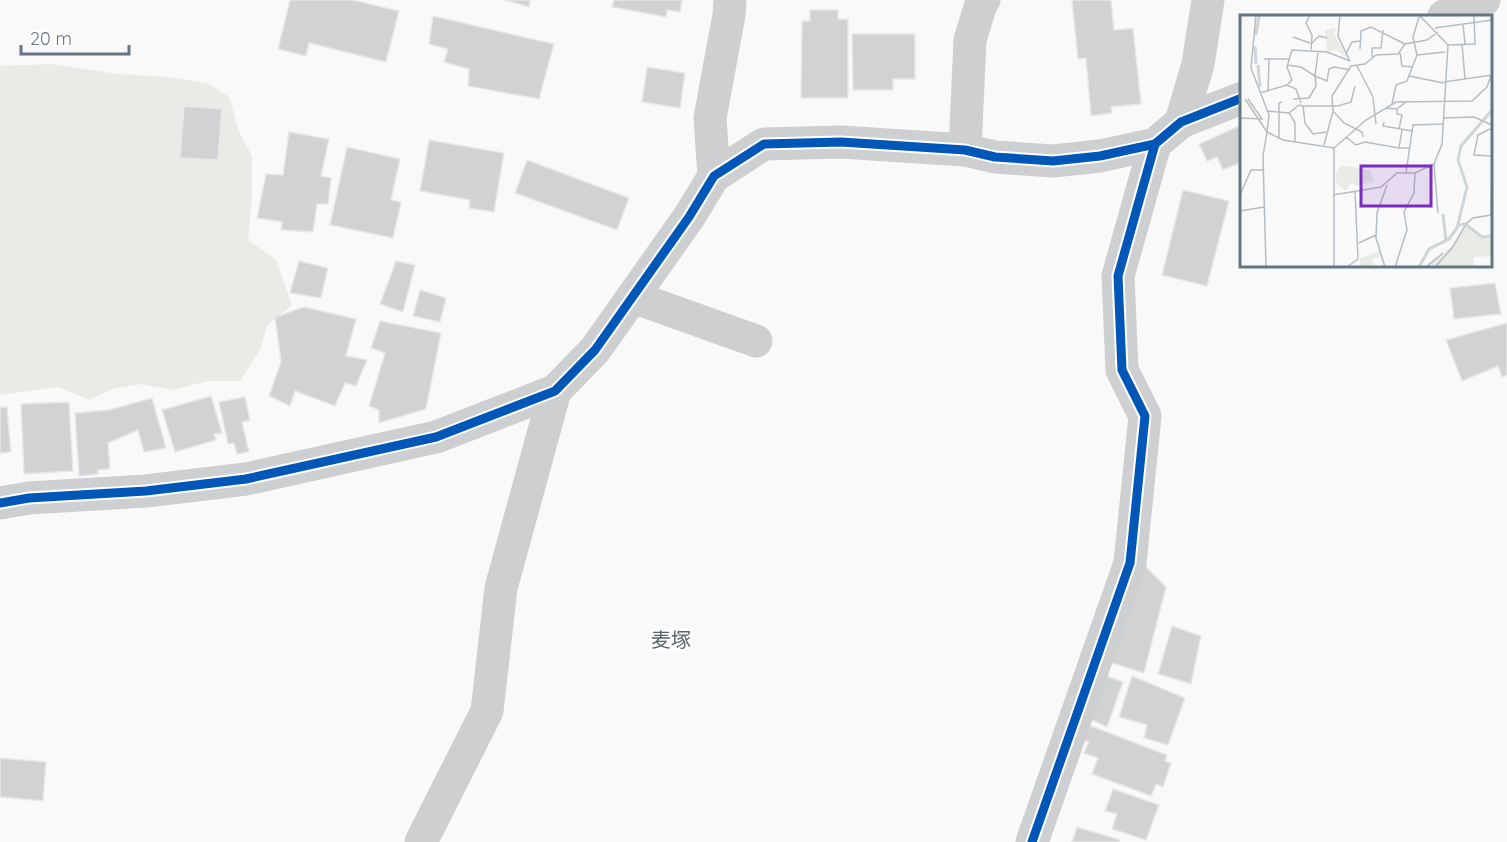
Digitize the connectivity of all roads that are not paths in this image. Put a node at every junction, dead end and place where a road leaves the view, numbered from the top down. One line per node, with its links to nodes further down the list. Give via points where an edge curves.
1 (730, 0): 10 (street, via 711,118)
2 (984, 0): 9 (street, via 970,40)
3 (1208, 0): 7 (street, via 1198,64)
4 (1484, 0): 5 (street)
5 (1446, 15)
6 (1240, 99): 7 (street)
7 (1181, 122): 8 (street)
8 (1155, 144): 9 (street, via 1053,161 995,157); 16 (street, via 1118,276 1122,370 1145,416 1130,563)
9 (965, 150): 10 (street, via 841,142 764,144)
10 (714, 176): 11 (street)
11 (633, 297): 12 (street); 13 (street, via 595,350)
12 (756, 341)
13 (555, 391): 14 (street, via 436,437 246,478); 15 (street, via 501,588 487,711)
14 (0, 503)
15 (421, 842)
16 (1032, 842)

